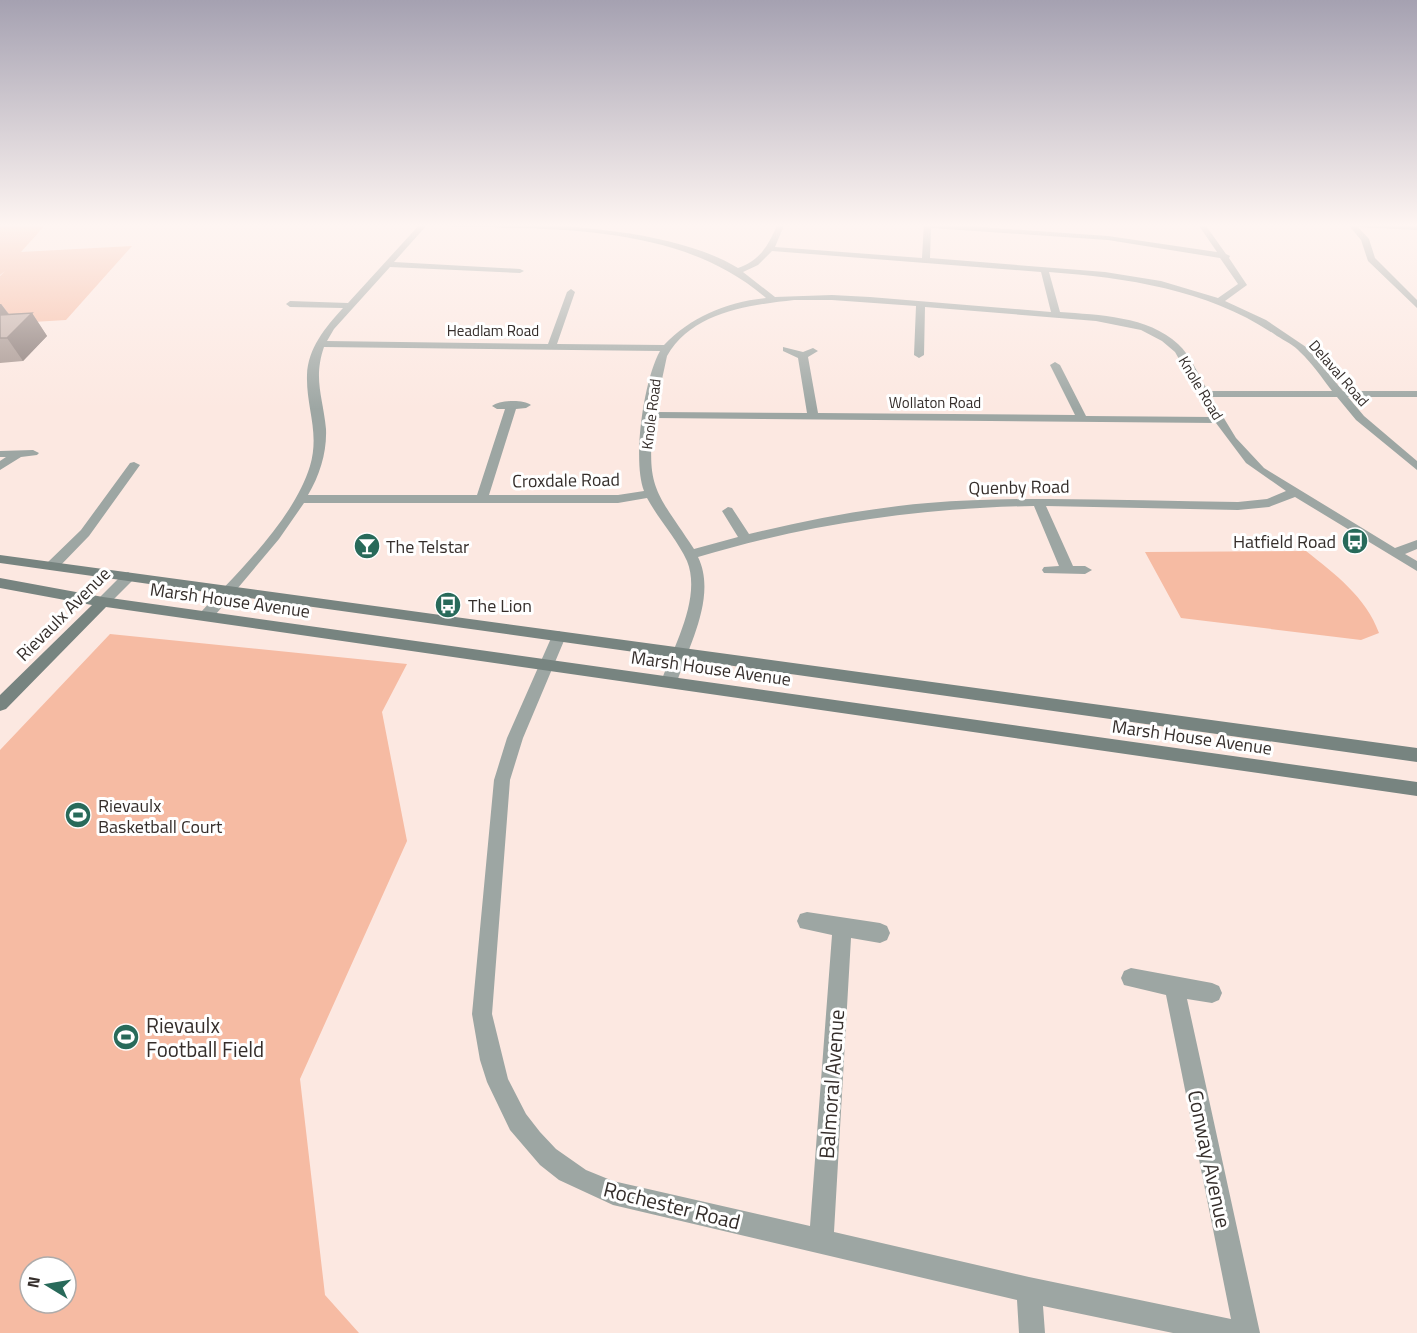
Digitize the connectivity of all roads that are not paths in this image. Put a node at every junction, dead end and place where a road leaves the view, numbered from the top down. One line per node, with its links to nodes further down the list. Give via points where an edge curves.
1 (367, 285): 13 (street)
2 (755, 285): 8 (street)
3 (1048, 285): 14 (street)
4 (1162, 285): 9 (street, Delaval Road)
5 (1243, 285): 9 (street)
6 (1397, 285): 12 (street)
7 (571, 290): 16 (street)
8 (772, 299): 11 (street, Knole Road, via 831,297); 17 (street, Knole Road, via 711,316 686,330)
9 (1220, 301): 22 (street, Delaval Road, via 1291,339)
10 (290, 304): 13 (street)
11 (921, 304): 14 (street, Knole Road); 19 (street)
12 (1417, 305)
13 (349, 306): 15 (street)
14 (1056, 315): 21 (street, Knole Road, via 1117,321 1155,333 1180,352)
15 (320, 344): 16 (street, Headlam Road); 39 (street, via 310,379 320,447)
16 (552, 345): 17 (street, Headlam Road)
17 (666, 348): 27 (street, Knole Road, via 657,365)
18 (786, 349): 28 (street, via 808,353)
19 (919, 355)
20 (1042, 362): 29 (street, via 1059,364)
21 (1205, 394): 22 (street); 30 (street, Knole Road)
22 (1339, 394): 23 (street); 36 (street, Delaval Road, via 1379,437)
23 (1417, 394)
24 (512, 405): 25 (street); 26 (street); 40 (street)
25 (526, 405)
26 (497, 406)
27 (651, 415): 28 (street, Wollaton Road); 38 (street, Knole Road, via 645,471)
28 (813, 416): 29 (street, Wollaton Road)
29 (1082, 418): 30 (street, Wollaton Road)
30 (1220, 420): 37 (street, Knole Road, via 1247,459)
31 (33, 453): 33 (street)
32 (0, 454): 33 (street)
33 (17, 454): 35 (street)
34 (134, 465): 48 (street, via 85,533)
35 (0, 467)
36 (1417, 467)
37 (1295, 492): 41 (street, Quenby Road, via 1269,503 1238,506); 45 (street, Knole Road)
38 (651, 494): 40 (street, Croxdale Road, via 618,499); 46 (street, Knole Road)
39 (300, 499): 40 (street, Croxdale Road); 55 (street)
40 (482, 499)
41 (1039, 504): 43 (street, Quenby Road, via 891,511); 51 (street)
42 (728, 511): 43 (street)
43 (745, 538): 46 (street, Quenby Road)
44 (1417, 544): 45 (street)
45 (1394, 552): 49 (street, Knole Road)
46 (690, 555): 59 (street, Knole Road, via 697,570 698,591)
47 (0, 559): 48 (street, Marsh House Avenue)
48 (52, 566): 53 (street, Marsh House Avenue)
49 (1417, 567)
50 (1049, 570): 51 (street)
51 (1068, 570): 52 (street)
52 (1085, 570)
53 (128, 577): 55 (street, Marsh House Avenue); 56 (street, Rievaulx Avenue)
54 (0, 583): 56 (street, Marsh House Avenue)
55 (228, 591): 57 (street); 58 (street, Marsh House Avenue)
56 (103, 602): 57 (street, Marsh House Avenue); 62 (street, Rievaulx Avenue)
57 (206, 616): 60 (street, Marsh House Avenue)
58 (559, 636): 59 (street, Marsh House Avenue); 60 (street, Rochester Road)
59 (678, 653): 61 (street, Knole Road); 63 (street, Marsh House Avenue)
60 (547, 664): 61 (street, Marsh House Avenue); 71 (street, Rochester Road, via 515,738 502,780 482,1014 486,1049 503,1098 531,1143 568,1173 613,1193)
61 (669, 682): 64 (street, Marsh House Avenue)
62 (0, 705)
63 (1417, 755)
64 (1417, 789)
65 (807, 921): 66 (street)
66 (842, 927): 67 (street); 71 (street, Balmoral Avenue)
67 (880, 933)
68 (1131, 978): 69 (street)
69 (1174, 986): 70 (street); 75 (street, Conway Avenue)
70 (1212, 993)
71 (821, 1240): 72 (street, Rochester Road)
72 (1029, 1290): 73 (street); 74 (street, Rochester Road)
73 (1032, 1333)
74 (1236, 1333)
75 (1247, 1333)

